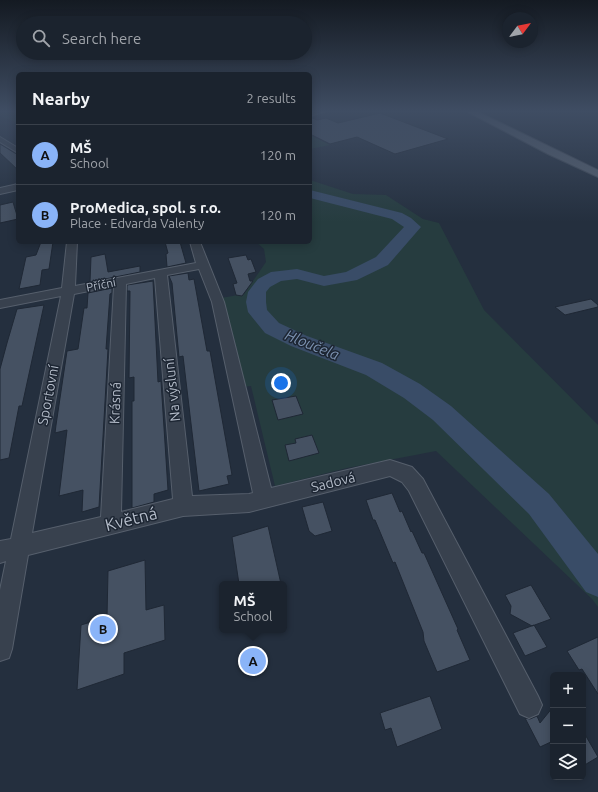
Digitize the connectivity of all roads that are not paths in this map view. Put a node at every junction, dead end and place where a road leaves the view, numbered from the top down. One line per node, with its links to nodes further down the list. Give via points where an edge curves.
1 (542, 148): 2 (main road)
2 (550, 152): 3 (main road); 4 (main road)
3 (598, 174)
4 (598, 178)
5 (16, 187): 6 (street)
6 (0, 191)
7 (72, 244): 12 (street, Sportovní)
8 (196, 244): 9 (street)
9 (202, 266): 10 (street, Příční); 14 (street, via 218,302)
10 (161, 274): 11 (street, Příční); 15 (street, Na výsluní)
11 (120, 281): 12 (street, Příční); 16 (street, Krásná)
12 (68, 291): 13 (street, Příční); 17 (street, Sportovní)
13 (0, 304)
14 (264, 500): 15 (street, Květná); 19 (street, Sadová, via 390,468 407,474 416,485)
15 (183, 506): 16 (street, Květná)
16 (111, 524): 17 (street, Květná)
17 (9, 550): 18 (street, Sportovní)
18 (0, 649)
19 (529, 705)

